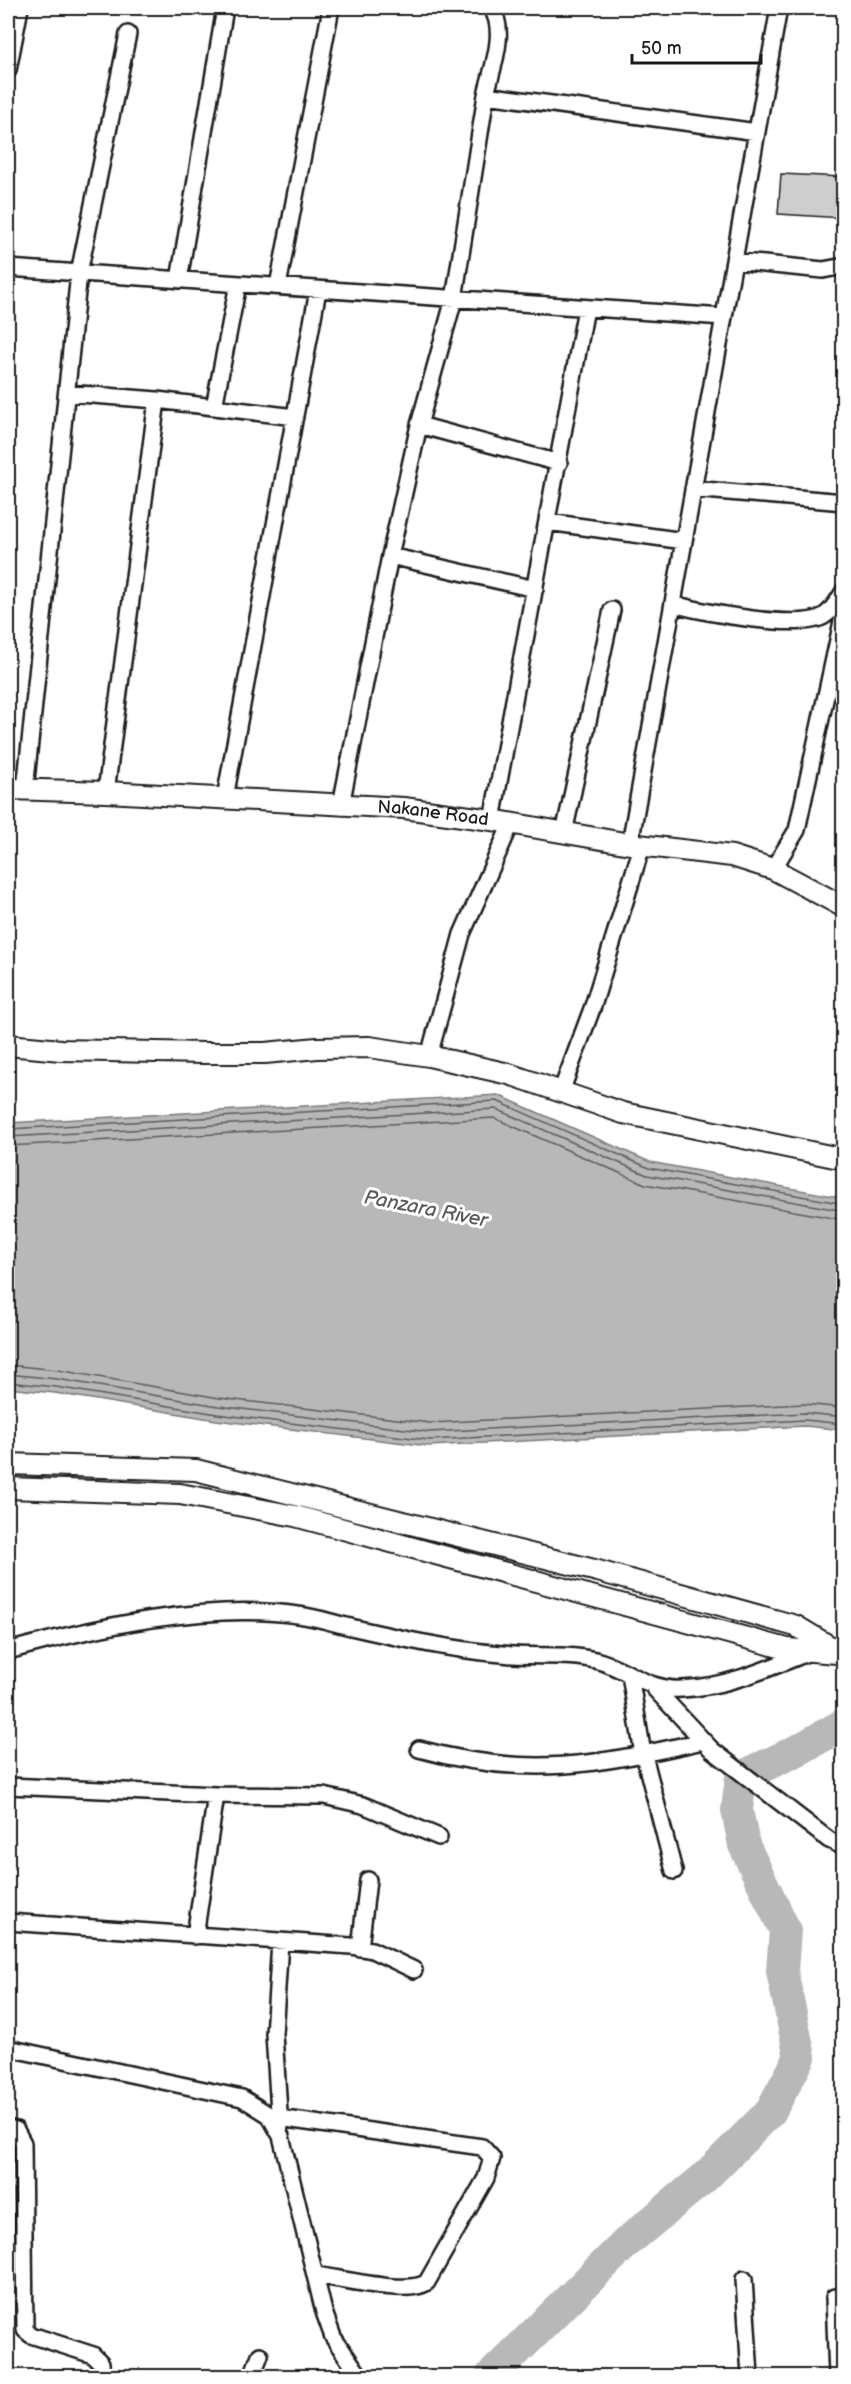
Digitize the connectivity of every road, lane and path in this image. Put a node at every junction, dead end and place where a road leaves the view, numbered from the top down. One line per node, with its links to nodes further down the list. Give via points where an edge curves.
1 (20, 8): 7 (street)
2 (225, 8): 14 (street)
3 (331, 8): 16 (street)
4 (779, 8): 9 (street)
5 (497, 9): 8 (street, via 498,39)
6 (128, 34): 13 (street)
7 (8, 70)
8 (486, 95): 9 (street); 18 (street)
9 (757, 132): 10 (street)
10 (734, 261): 11 (street, via 823,270); 20 (street)
11 (843, 266)
12 (8, 268): 13 (street)
13 (79, 273): 14 (street); 21 (street)
14 (179, 280): 15 (street)
15 (238, 284): 16 (street); 23 (street)
16 (278, 286): 17 (street)
17 (318, 290): 18 (street); 24 (street)
18 (454, 299): 19 (street); 25 (street)
19 (586, 309): 20 (street); 26 (street)
20 (724, 317): 27 (street)
21 (67, 393): 22 (street); 37 (street)
22 (157, 400): 23 (street); 38 (street)
23 (214, 407): 24 (street)
24 (295, 417): 39 (street)
25 (419, 425): 26 (street); 31 (street)
26 (559, 464): 29 (street)
27 (693, 489): 28 (street); 30 (street)
28 (843, 502)
29 (548, 522): 30 (street); 32 (street)
30 (684, 541): 34 (street)
31 (390, 556): 32 (street); 40 (street)
32 (535, 589): 41 (street)
33 (843, 591): 34 (street, via 824,616 794,623)
34 (674, 604): 43 (street)
35 (612, 610): 42 (street)
36 (843, 612): 44 (street, via 798,830)
37 (16, 790): 38 (street, Nakane Road)
38 (106, 792): 39 (street, Nakane Road)
39 (225, 798): 40 (street, Nakane Road)
40 (340, 804): 41 (street, Nakane Road, via 404,808)
41 (502, 822): 42 (street, Nakane Road); 47 (street, via 462,934)
42 (564, 833): 43 (street, Nakane Road)
43 (636, 845): 44 (street, Nakane Road, via 732,856); 48 (street, via 596,996)
44 (773, 869): 45 (street, Nakane Road)
45 (843, 907)
46 (8, 1045): 47 (street, via 204,1053 369,1047)
47 (429, 1056): 48 (street, via 509,1074)
48 (561, 1092): 49 (street, via 623,1113)
49 (843, 1159)
50 (8, 1464): 54 (street, via 196,1470 598,1571 796,1626)
51 (8, 1488): 53 (street, via 180,1494 223,1500)
52 (8, 1651): 55 (street, via 84,1630 239,1611 298,1615 422,1642 502,1654 575,1657 602,1662)
53 (807, 1653): 54 (street); 56 (street, via 709,1687)
54 (840, 1654)
55 (630, 1675): 56 (street); 59 (street)
56 (653, 1687): 57 (street)
57 (708, 1745): 59 (street); 63 (street)
58 (419, 1749): 59 (street, via 490,1765 527,1768 564,1767)
59 (643, 1754): 64 (street)
60 (8, 1786): 61 (street)
61 (216, 1795): 62 (street, via 324,1796 363,1805); 67 (street)
62 (439, 1836)
63 (836, 1844)
64 (674, 1871)
65 (368, 1880): 69 (street)
66 (8, 1922): 67 (street)
67 (195, 1936): 68 (street)
68 (280, 1942): 69 (street); 72 (street, via 274,2034)
69 (360, 1948): 70 (street)
70 (414, 1970)
71 (8, 2048): 74 (street, via 242,2098 269,2115)
72 (279, 2118): 74 (street); 75 (street, via 482,2147 492,2158 486,2178 427,2282 421,2286)
73 (8, 2128): 79 (street, via 16,2130 23,2143 25,2330 93,2355 101,2363)
74 (281, 2136): 75 (street)
75 (315, 2275): 81 (street, via 333,2337)
76 (744, 2279): 82 (street)
77 (834, 2297): 83 (street)
78 (260, 2355): 80 (street)
79 (102, 2376)
80 (252, 2376)
81 (360, 2376)
82 (750, 2376)
83 (837, 2376)

